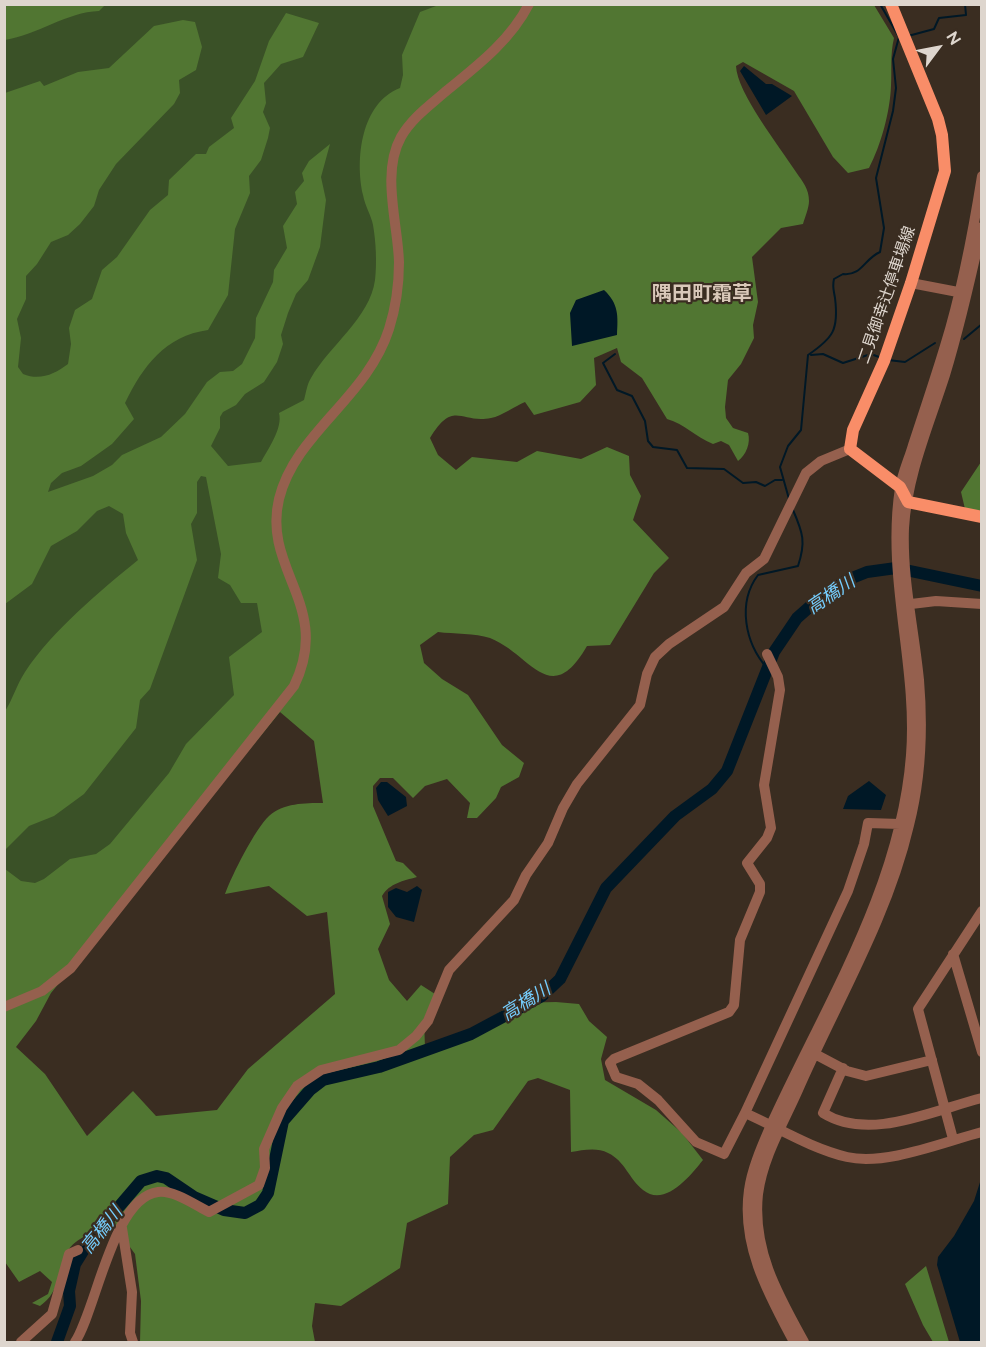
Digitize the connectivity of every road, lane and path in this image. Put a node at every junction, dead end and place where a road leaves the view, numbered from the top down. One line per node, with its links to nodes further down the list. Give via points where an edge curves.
1 (529, 4): 18 (street, via 512,32 490,54 414,119 395,152 393,191 399,282 388,332 363,381 294,463 279,499 277,533 307,631 306,655 294,686 71,968 42,991)
2 (891, 4): 5 (main road, 二見御幸辻停車場線, via 938,119 945,171)
3 (981, 176): 4 (street)
4 (979, 225): 6 (street)
5 (911, 283): 6 (street); 7 (main road, 二見御幸辻停車場線, via 853,430)
6 (963, 293): 8 (street); 9 (street)
7 (850, 449): 8 (main road); 29 (street, via 821,460 806,473 764,559 741,579 724,607 655,657 640,705 577,784 514,900 449,970 428,1021 399,1050 321,1070 297,1086 282,1108 264,1149 265,1168 259,1185 209,1212 170,1193 158,1192 136,1205)
8 (900, 487): 9 (main road); 11 (street)
9 (908, 502): 10 (main road); 11 (street)
10 (981, 517)
11 (900, 562): 13 (street)
12 (981, 604): 13 (street, via 947,601)
13 (904, 605): 15 (street, via 912,717 908,783); 20 (street, via 921,720 909,826 879,916)
14 (767, 654): 25 (street, via 780,690 764,785 771,828 747,863 760,884 760,892 740,940 734,1005 729,1012 610,1063 616,1077 638,1084 658,1100 696,1142 724,1154)
15 (900, 824): 25 (street, via 868,823 848,891); 26 (street, via 873,910)
16 (981, 911): 17 (street)
17 (953, 954): 19 (street); 21 (street, via 918,1009)
18 (4, 1007)
19 (981, 1052)
20 (813, 1053): 22 (street); 26 (street)
21 (932, 1060): 22 (street, via 873,1076); 24 (street)
22 (843, 1068): 24 (street, via 823,1113 833,1119 873,1125)
23 (981, 1098): 24 (street)
24 (945, 1107): 28 (street)
25 (745, 1113): 26 (street)
26 (775, 1128): 28 (street, via 825,1150 858,1158 891,1156); 34 (street, via 753,1172 748,1216 757,1267); 35 (street, via 759,1192 760,1241 768,1274)
27 (981, 1132): 28 (street)
28 (953, 1139)
29 (122, 1228): 32 (street, via 109,1249); 33 (street, via 132,1292)
30 (78, 1250): 31 (street, via 69,1254 52,1314)
31 (21, 1342)
32 (75, 1342)
33 (133, 1342)
34 (794, 1342)
35 (804, 1342)

